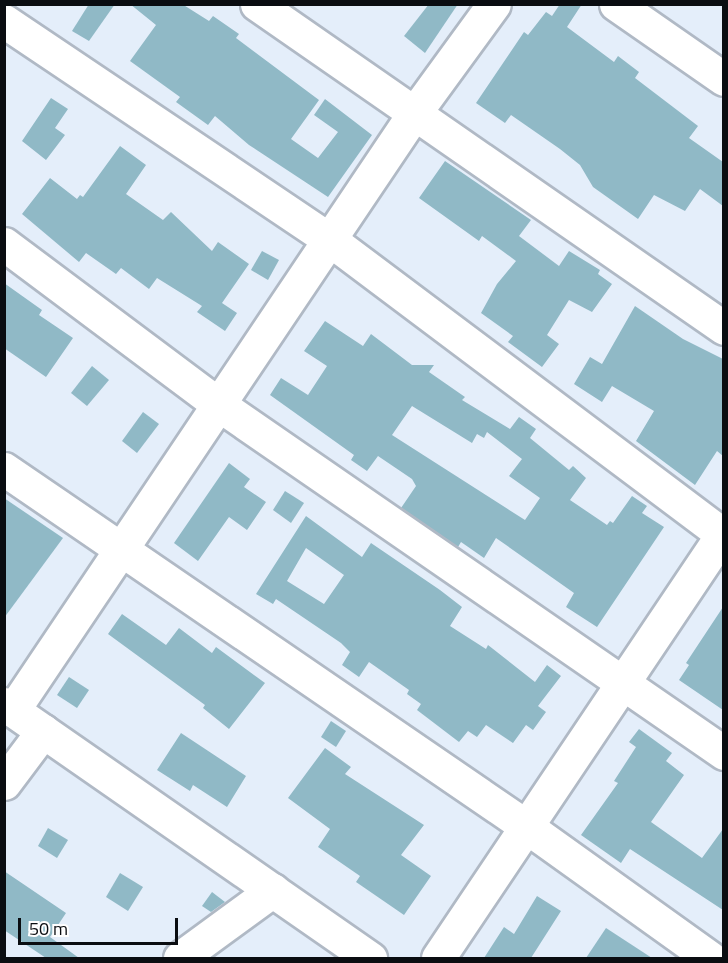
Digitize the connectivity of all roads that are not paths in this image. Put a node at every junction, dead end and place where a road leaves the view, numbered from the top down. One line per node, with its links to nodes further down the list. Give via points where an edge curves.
1 (257, 4): 6 (street)
2 (494, 4): 6 (street)
3 (616, 4): 5 (street)
4 (4, 21): 7 (street)
5 (723, 79)
6 (413, 115): 7 (street); 9 (street)
7 (329, 239): 10 (street); 12 (street)
8 (4, 244): 10 (street)
9 (723, 328)
10 (218, 404): 13 (street); 14 (street)
11 (4, 469): 13 (street)
12 (723, 534): 14 (street)
13 (120, 551): 15 (street); 19 (street)
14 (624, 683): 17 (street); 19 (street)
15 (9, 707): 16 (street)
16 (43, 731): 18 (street); 20 (street)
17 (723, 753)
18 (4, 783)
19 (527, 827): 23 (street); 24 (street)
20 (273, 890): 21 (street); 22 (street)
21 (180, 958)
22 (370, 958)
23 (438, 958)
24 (710, 958)

